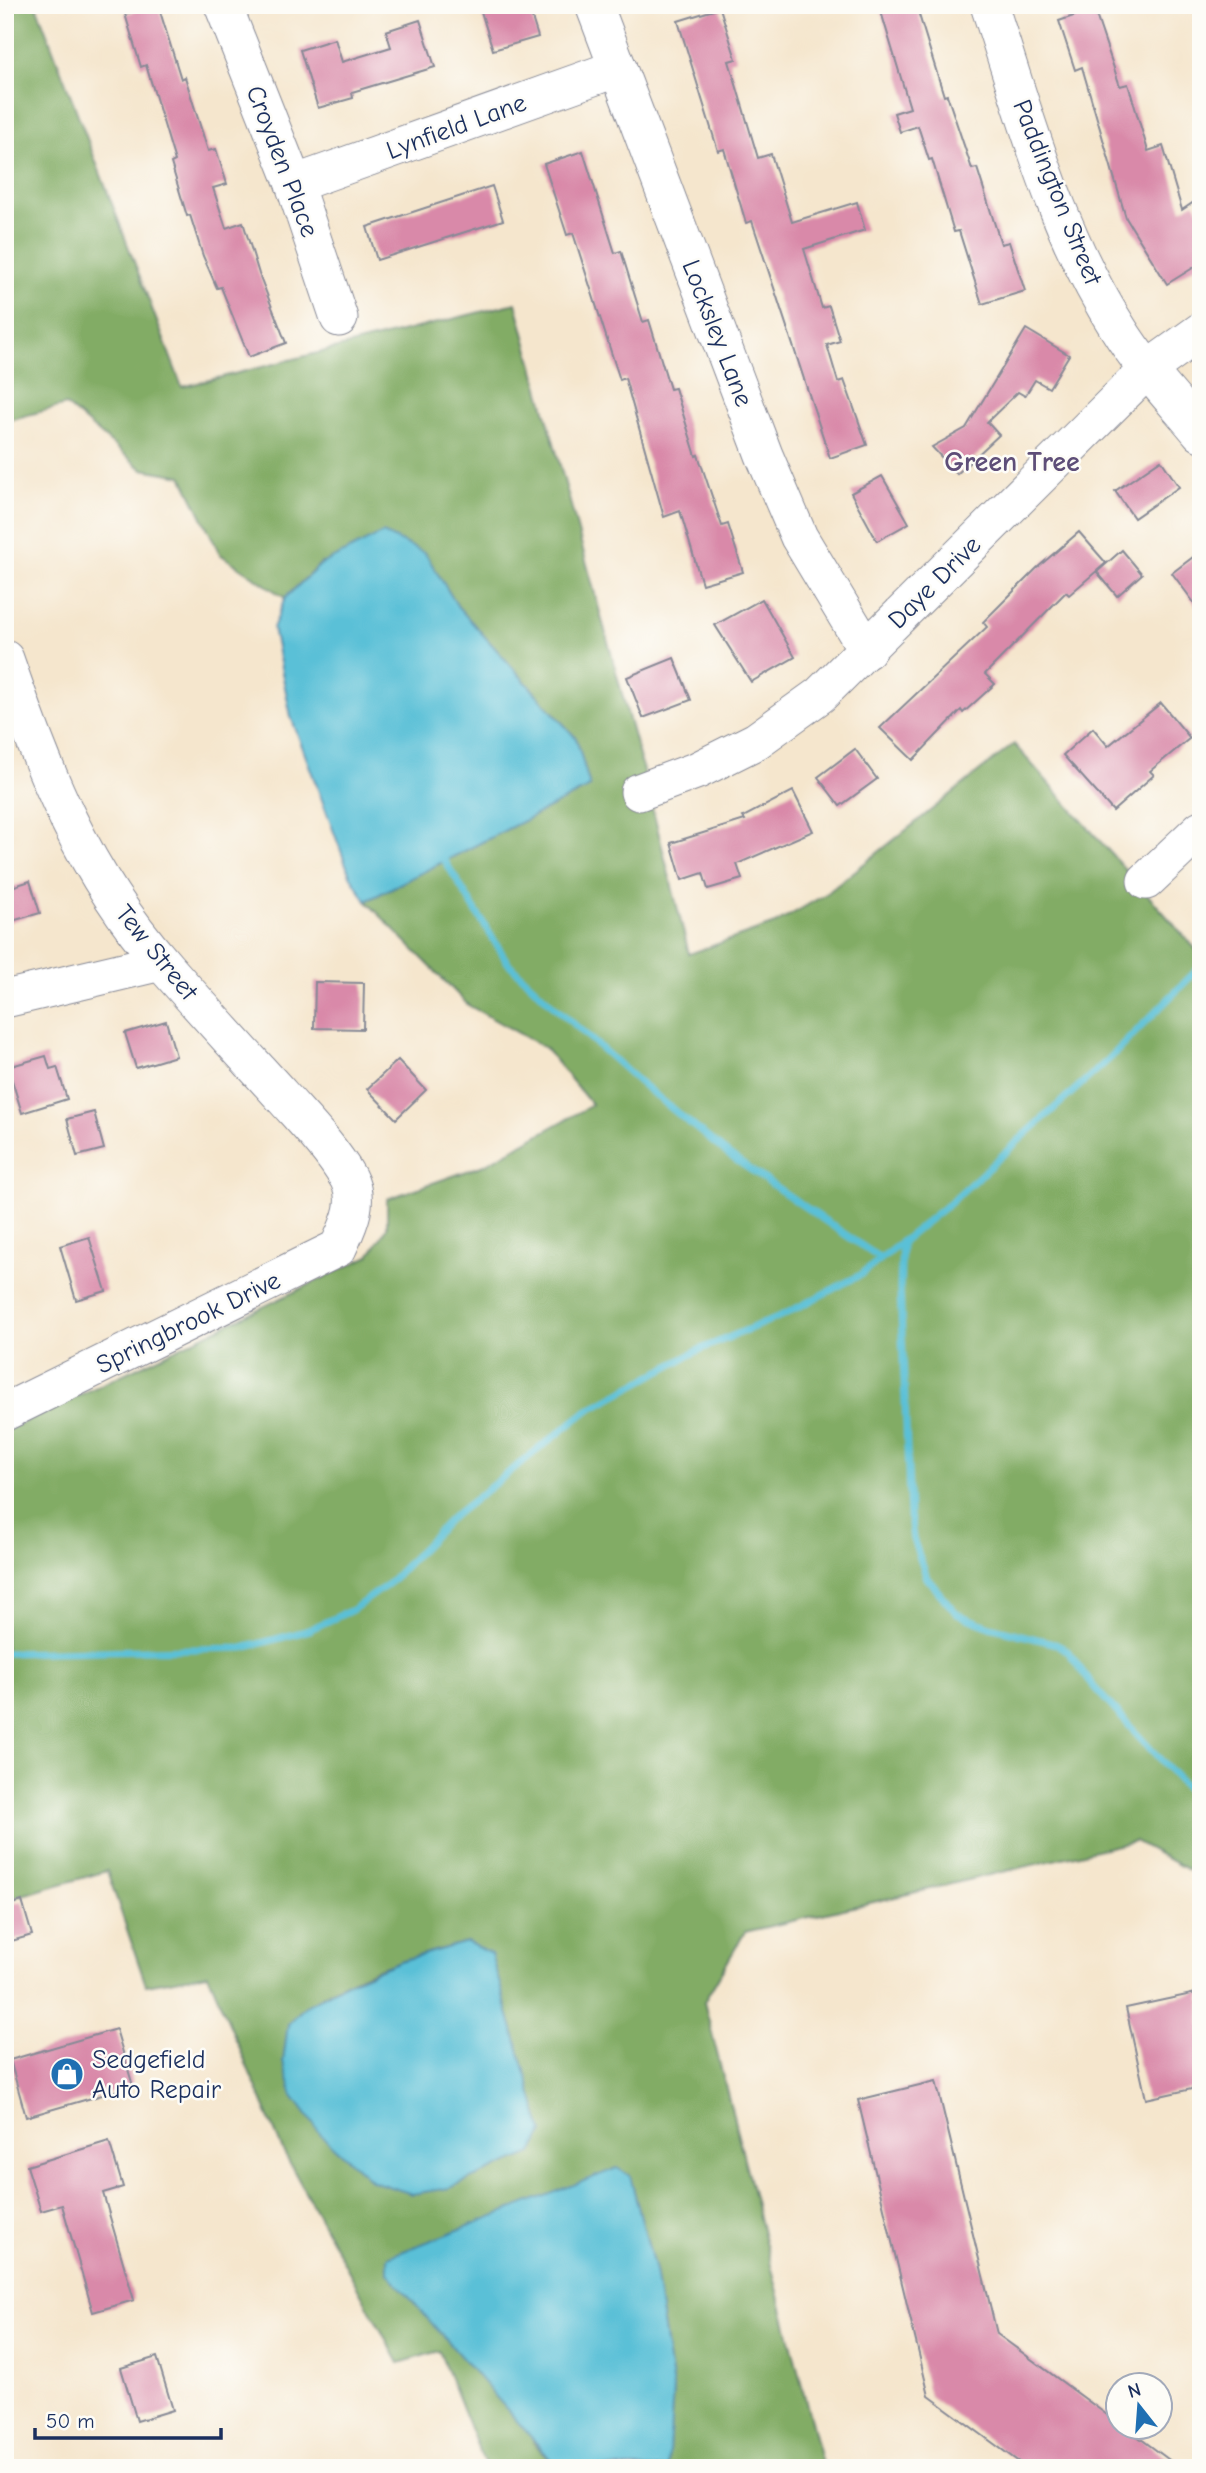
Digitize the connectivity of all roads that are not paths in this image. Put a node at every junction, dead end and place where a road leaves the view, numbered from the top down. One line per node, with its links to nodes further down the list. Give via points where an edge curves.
1 (223, 5): 5 (street, Croyden Place)
2 (594, 5): 4 (street, Locksley Lane)
3 (989, 5): 8 (street, Paddington Street, via 1045,174 1081,264 1118,329)
4 (618, 68): 5 (street, Lynfield Lane); 10 (street, Locksley Lane, via 769,467 799,537)
5 (294, 184): 6 (street, Croyden Place)
6 (339, 318)
7 (1201, 331): 8 (street, Daye Drive)
8 (1148, 369): 9 (street, Paddington Street); 10 (street, Daye Drive)
9 (1201, 433)
10 (867, 650): 12 (street, Daye Drive, via 820,695 756,741)
11 (5, 659): 15 (street, Tew Street, via 76,840)
12 (639, 792)
13 (1201, 829): 14 (street)
14 (1146, 881)
15 (161, 962): 16 (street); 17 (street, Tew Street, via 311,1129 349,1180)
16 (5, 999)
17 (354, 1213): 18 (street, Springbrook Drive, via 338,1248)
18 (5, 1412)

